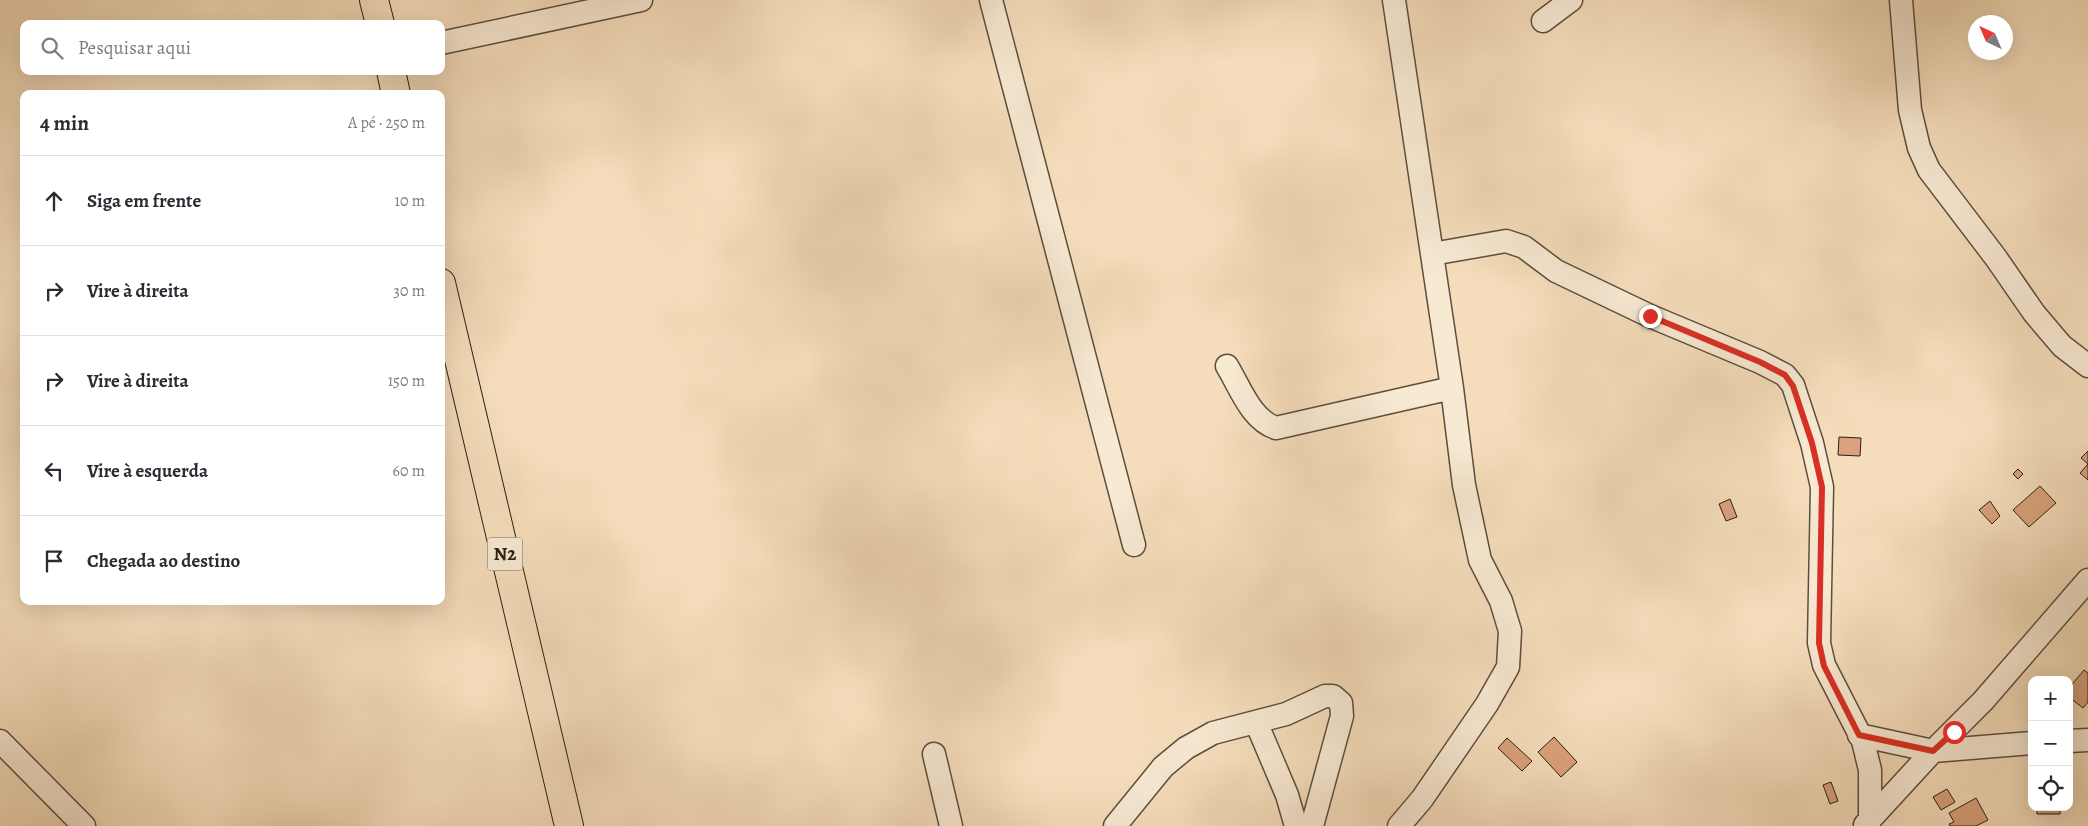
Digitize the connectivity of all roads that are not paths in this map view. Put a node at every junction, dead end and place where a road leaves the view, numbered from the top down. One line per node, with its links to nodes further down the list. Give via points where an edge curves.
1 (374, 0): 7 (main road)
2 (641, 0): 9 (street)
3 (991, 0): 17 (street)
4 (1394, 0): 12 (street)
5 (1571, 0): 8 (street)
6 (1901, 0): 15 (street, via 1910,110 1919,148 1929,170 2034,312 2062,346)
7 (379, 20)
8 (1543, 21)
9 (445, 43)
10 (392, 75): 11 (main road)
11 (395, 90)
12 (1432, 254): 16 (street); 20 (street, via 1506,241 1516,243 1556,271 1785,375 1793,386 1812,443 1822,487 1819,643 1824,666)
13 (445, 300): 29 (main road, N2)
14 (1227, 366): 16 (street, via 1257,417 1276,428)
15 (2088, 366)
16 (1452, 388): 34 (street, via 1464,485 1480,560 1501,602 1510,631 1508,667 1482,712)
17 (1134, 545)
18 (2088, 580): 25 (street, via 1983,701)
19 (1256, 722): 31 (street, via 1214,733 1186,748 1163,767); 32 (street, via 1287,795); 33 (street, via 1286,714 1326,696 1333,696 1341,703 1342,716)
20 (1859, 735): 25 (street); 27 (street, via 1870,770)
21 (2088, 740): 23 (street)
22 (0, 741): 28 (street)
23 (2073, 741)
24 (2028, 743): 25 (street)
25 (1933, 751): 27 (street)
26 (934, 754): 30 (street)
27 (1867, 824)
28 (84, 826)
29 (569, 826)
30 (951, 826)
31 (1115, 826)
32 (1296, 826)
33 (1312, 826)
34 (1399, 826)

